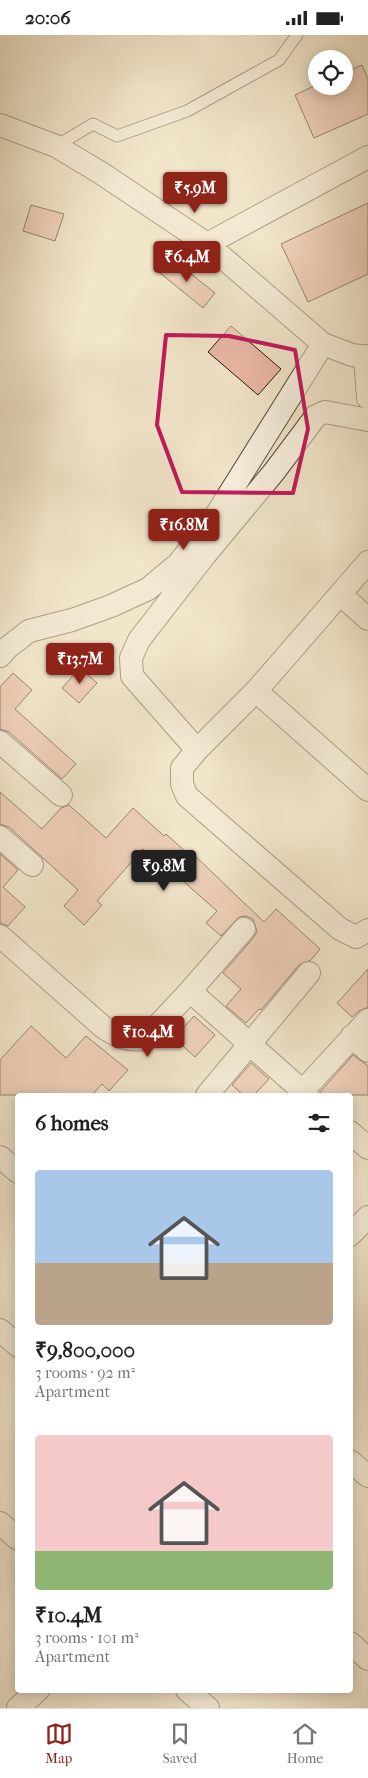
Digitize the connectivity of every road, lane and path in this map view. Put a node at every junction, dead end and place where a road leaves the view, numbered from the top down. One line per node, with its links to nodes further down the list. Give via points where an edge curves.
1 (297, 35): 3 (lane, via 280,60 188,111 117,136 93,124)
2 (0, 125): 3 (street)
3 (56, 147): 5 (street)
4 (368, 157): 5 (street)
5 (207, 244): 6 (street)
6 (323, 344): 7 (street); 13 (street, via 213,520 178,564 148,589 126,599 72,620 29,631)
7 (366, 357): 8 (street)
8 (368, 398)
9 (368, 420): 16 (street, via 325,413 316,416 139,640 131,658 132,676)
10 (368, 561): 11 (street)
11 (340, 594): 12 (street); 14 (street)
12 (368, 619)
13 (0, 656)
14 (256, 691): 16 (street); 17 (street)
15 (0, 742): 18 (street)
16 (197, 751): 22 (street, via 182,768 182,784 187,796 340,929 356,937)
17 (368, 790)
18 (61, 795)
19 (0, 837): 20 (street)
20 (32, 865)
21 (244, 929): 25 (street)
22 (368, 930)
23 (0, 936): 25 (street, via 103,1027 131,1041 145,1039)
24 (310, 973): 28 (street)
25 (190, 991): 28 (street)
26 (368, 1019): 27 (street)
27 (360, 1044): 31 (street)
28 (251, 1045): 29 (street); 30 (street)
29 (209, 1093)
30 (302, 1093)
31 (304, 1093)
32 (0, 1157): 33 (street)
33 (15, 1170)
34 (368, 1217): 35 (street)
35 (353, 1232)
36 (0, 1330): 37 (street)
37 (15, 1343)
38 (353, 1464): 39 (street)
39 (368, 1476)
40 (353, 1646): 41 (street)
41 (368, 1659)
42 (35, 1693): 44 (street)
43 (190, 1693): 45 (street)
44 (18, 1708)
45 (208, 1708)

